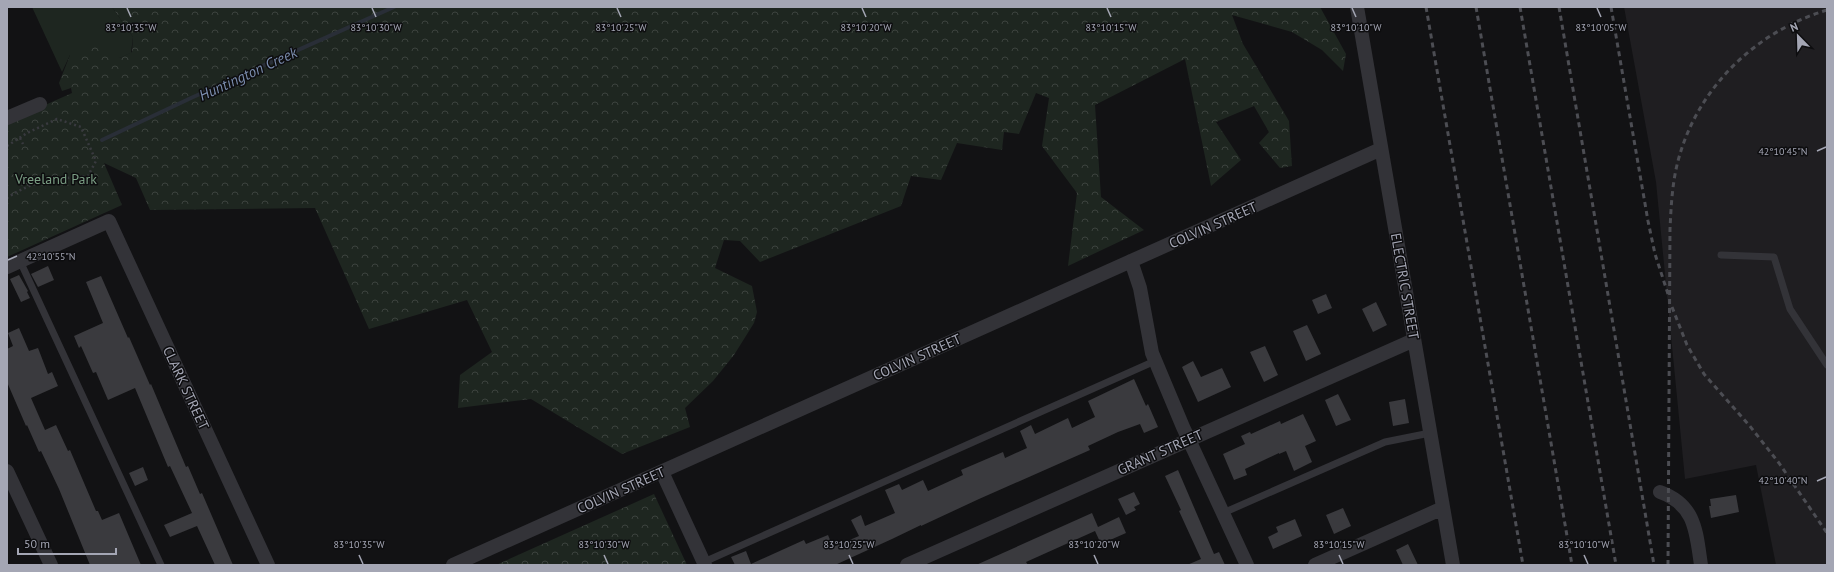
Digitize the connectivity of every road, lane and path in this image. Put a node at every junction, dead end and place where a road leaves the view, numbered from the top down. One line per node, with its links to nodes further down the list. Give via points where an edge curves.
1 (1356, 7): 7 (street, ELECTRIC STREET)
2 (40, 104): 3 (street)
3 (7, 118)
4 (20, 138): 5 (path); 6 (path); 8 (path, via 57,119 81,127 96,161 88,176 51,179 22,188)
5 (23, 144)
6 (7, 146)
7 (1381, 149): 11 (street, COLVIN STREET); 13 (street, ELECTRIC STREET)
8 (7, 198)
9 (1721, 255): 15 (lane, via 1774,257 1790,309)
10 (20, 261): 12 (street); 25 (lane); 26 (street, CLARK STREET, via 109,221)
11 (1131, 262): 14 (street, via 1140,288); 19 (street, COLVIN STREET)
12 (7, 267)
13 (1414, 340): 16 (street, ELECTRIC STREET); 17 (street, GRANT STREET)
14 (1155, 360): 17 (street); 23 (lane)
15 (1827, 365)
16 (1430, 433): 21 (street, ELECTRIC STREET); 22 (lane, via 1385,442)
17 (1189, 440): 22 (street); 28 (street, GRANT STREET)
18 (7, 471): 24 (street)
19 (662, 472): 23 (street); 27 (street, COLVIN STREET)
20 (1660, 492): 32 (street, via 1676,500 1691,516)
21 (1443, 508): 30 (street); 31 (street, ELECTRIC STREET)
22 (1223, 513): 29 (street)
23 (704, 563)
24 (51, 565)
25 (161, 565)
26 (268, 565)
27 (453, 565)
28 (907, 565)
29 (1247, 565)
30 (1315, 565)
31 (1453, 565)
32 (1701, 565)

